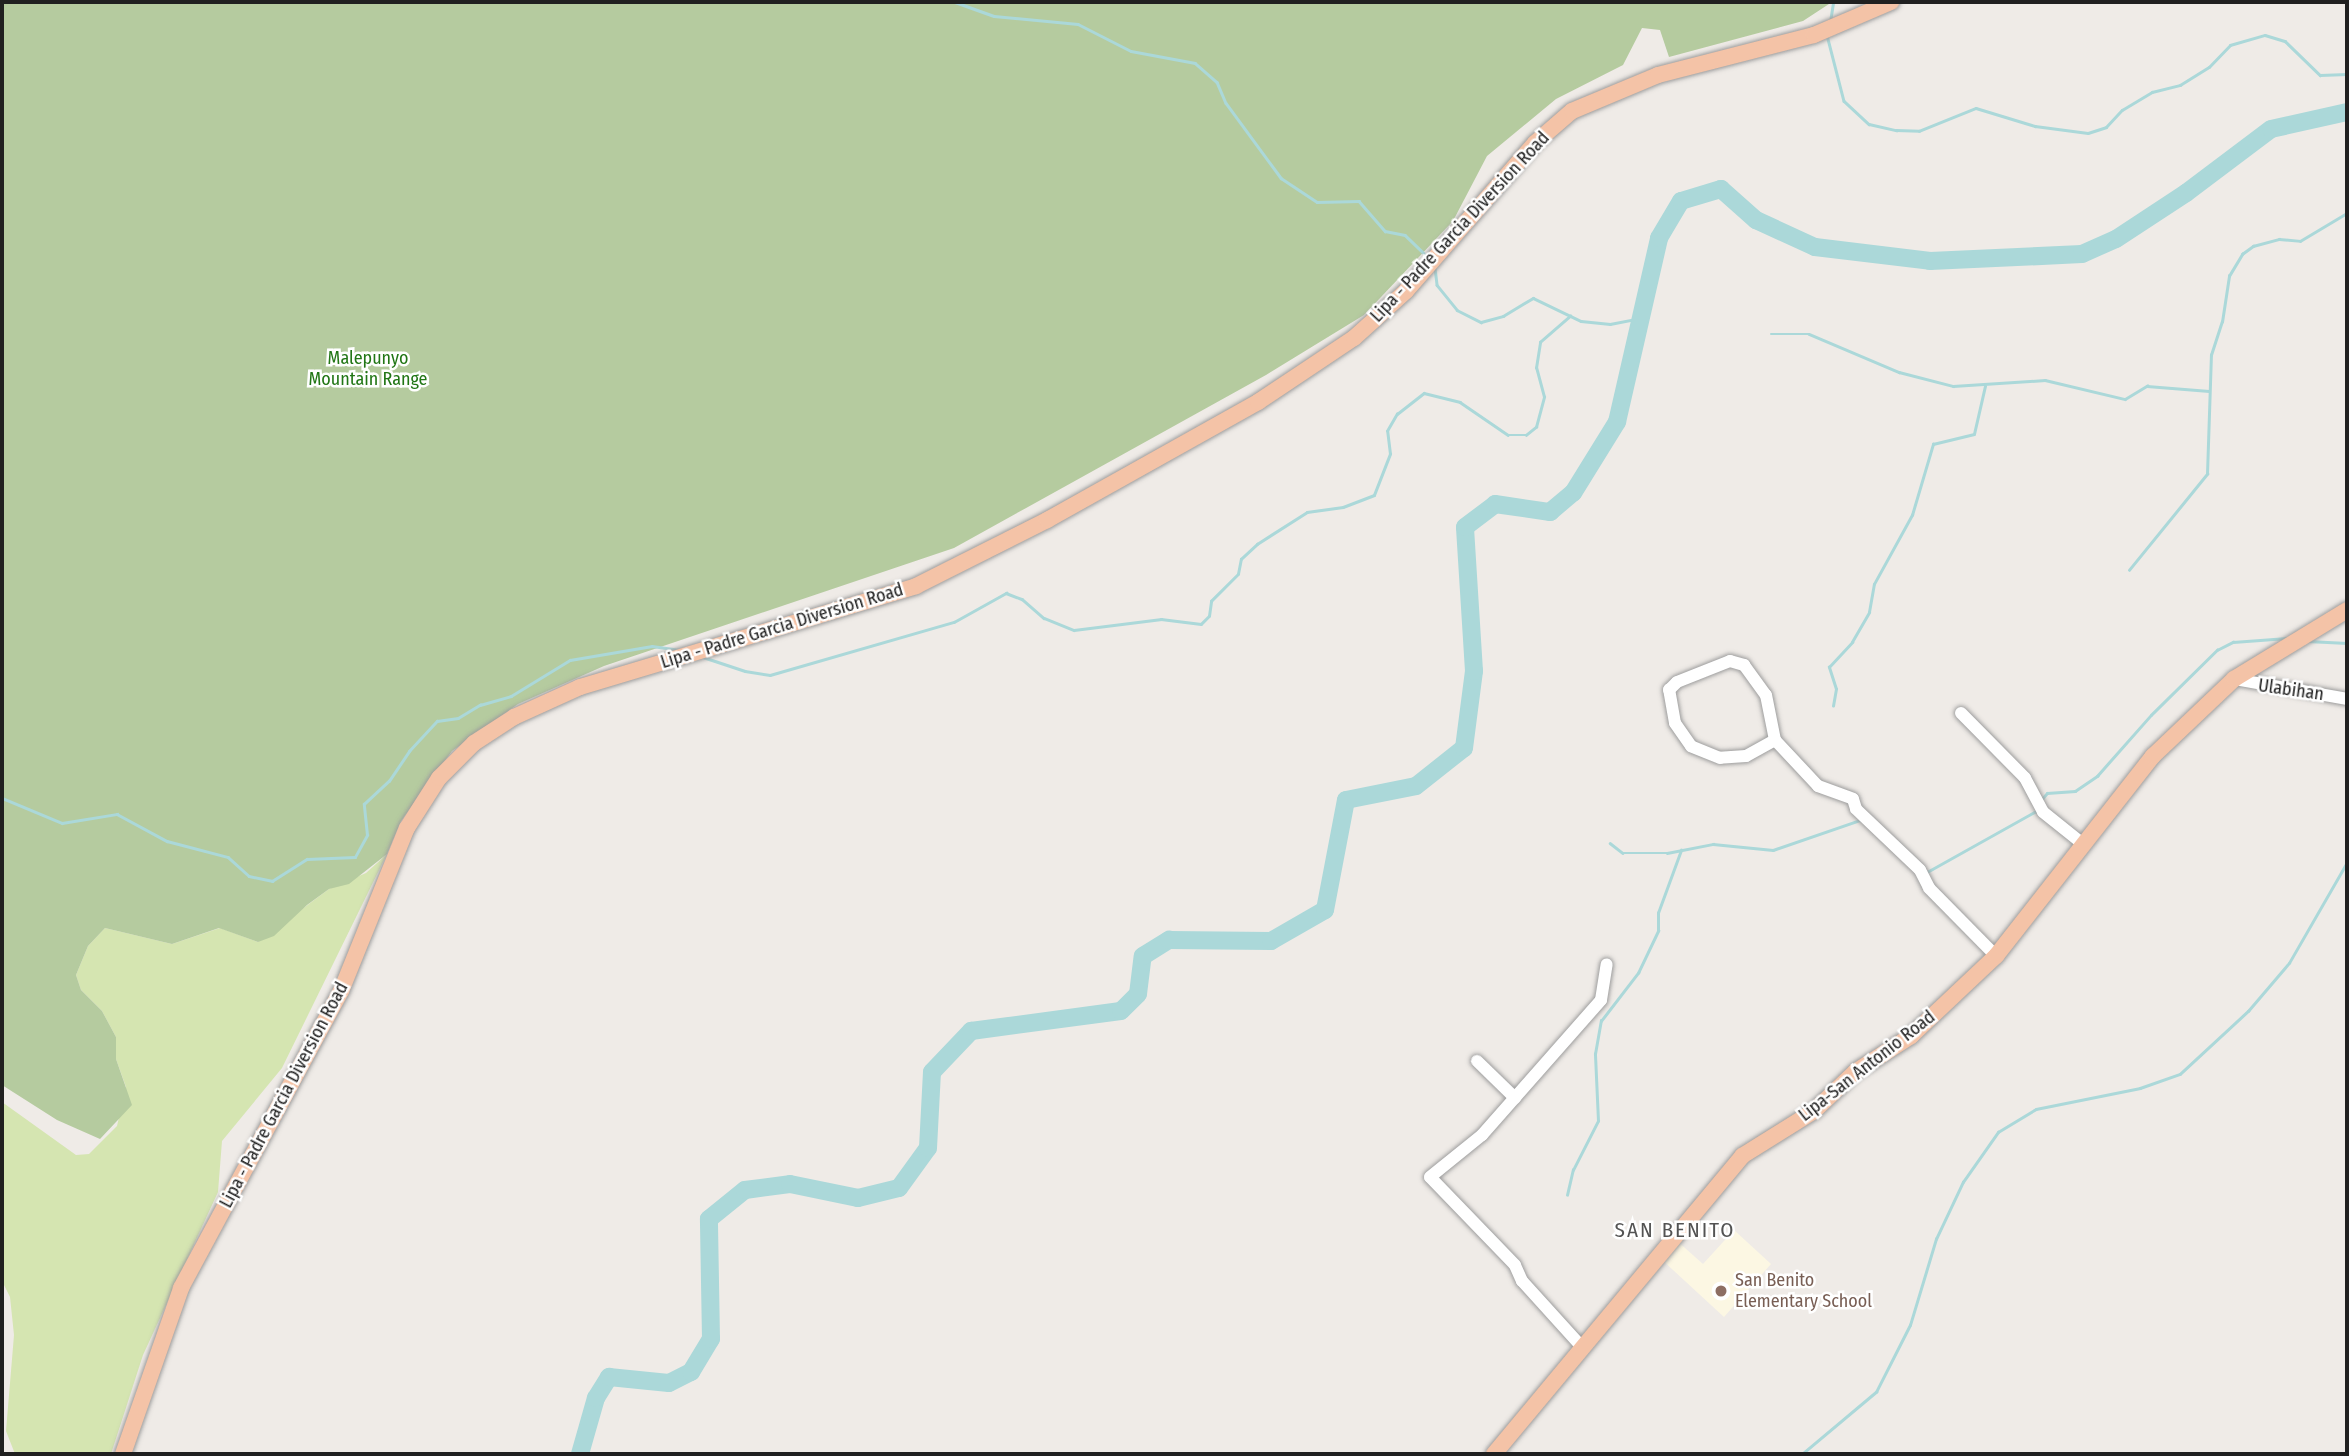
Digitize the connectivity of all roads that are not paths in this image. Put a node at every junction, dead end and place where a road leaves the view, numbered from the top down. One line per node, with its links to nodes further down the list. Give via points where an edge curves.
1 (1891, 2): 13 (main road, Lipa - Padre Garcia Diversion Road, via 1814,34 1658,75 1572,111 1535,143 1406,291 1354,338 1258,402 1075,505 925,582 847,610 580,687 514,717 474,743 439,778 407,828 341,991 181,1289)
2 (2347, 610): 3 (main road, Lipa-San Antonio Road)
3 (2234, 679): 4 (street, Ulabihan); 7 (main road, Lipa-San Antonio Road, via 2153,756)
4 (2347, 699)
5 (1961, 713): 7 (street, via 2025,778 2043,812)
6 (1775, 740): 6 (street, via 1746,756 1720,758 1691,746 1675,723 1669,690 1676,682 1730,661 1744,665 1766,695); 8 (street, via 1818,786 1853,799 1856,809 1920,870 1929,888)
7 (2083, 844): 8 (main road, Lipa-San Antonio Road)
8 (1996, 956): 12 (main road, Lipa-San Antonio Road, via 1911,1036 1855,1072 1814,1111 1742,1156)
9 (1607, 964): 11 (street, via 1601,1000)
10 (1477, 1061): 11 (street)
11 (1515, 1098): 12 (street, via 1482,1135 1430,1177 1515,1265 1521,1281)
12 (1581, 1346): 14 (main road, Lipa-San Antonio Road)
13 (123, 1454)
14 (1494, 1454)

